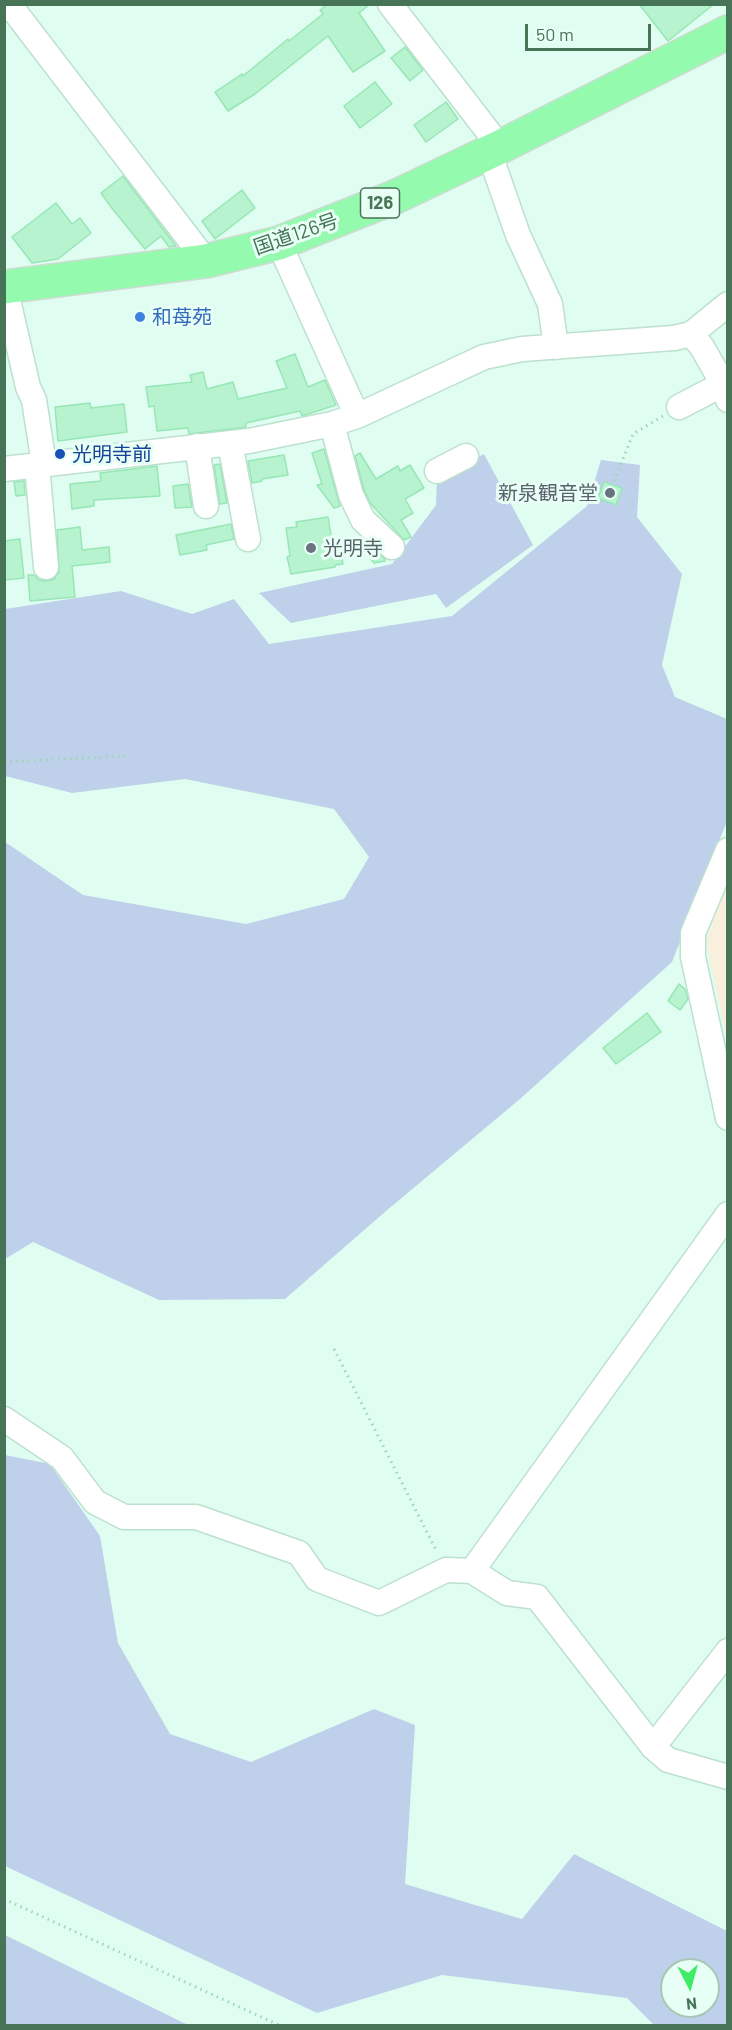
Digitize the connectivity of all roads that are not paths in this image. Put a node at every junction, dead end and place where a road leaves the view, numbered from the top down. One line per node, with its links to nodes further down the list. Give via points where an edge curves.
1 (9, 4): 6 (street)
2 (390, 4): 4 (street)
3 (728, 32): 4 (highway, 国道126号 / 126)
4 (495, 150): 5 (highway, 国道126号 / 126, via 395,197); 10 (street, via 518,235 550,304)
5 (279, 243): 6 (highway, 国道126号 / 126); 13 (street)
6 (206, 261): 7 (highway, 国道126号 / 126)
7 (5, 287): 18 (street, via 34,400)
8 (728, 304): 9 (street)
9 (690, 334): 10 (street); 11 (street, via 702,347)
10 (556, 347): 13 (street, via 484,357)
11 (725, 392): 12 (street)
12 (679, 407)
13 (357, 416): 14 (street)
14 (332, 424): 15 (street); 23 (street, via 351,495 363,520)
15 (230, 443): 16 (street); 22 (street)
16 (196, 446): 18 (street); 21 (street)
17 (466, 456): 20 (street)
18 (41, 465): 19 (street); 24 (street)
19 (4, 469)
20 (437, 471)
21 (206, 506)
22 (248, 539)
23 (392, 547)
24 (46, 567)
25 (728, 850): 26 (street, via 693,933 693,957)
26 (728, 1118)
27 (728, 1214): 29 (street)
28 (4, 1419): 29 (street, via 62,1458 94,1502 124,1517 196,1517 299,1553 317,1579 379,1603 446,1570)
29 (472, 1571): 31 (street, via 507,1593 537,1597)
30 (728, 1651): 31 (street)
31 (653, 1747): 32 (street, via 668,1760)
32 (728, 1777)

